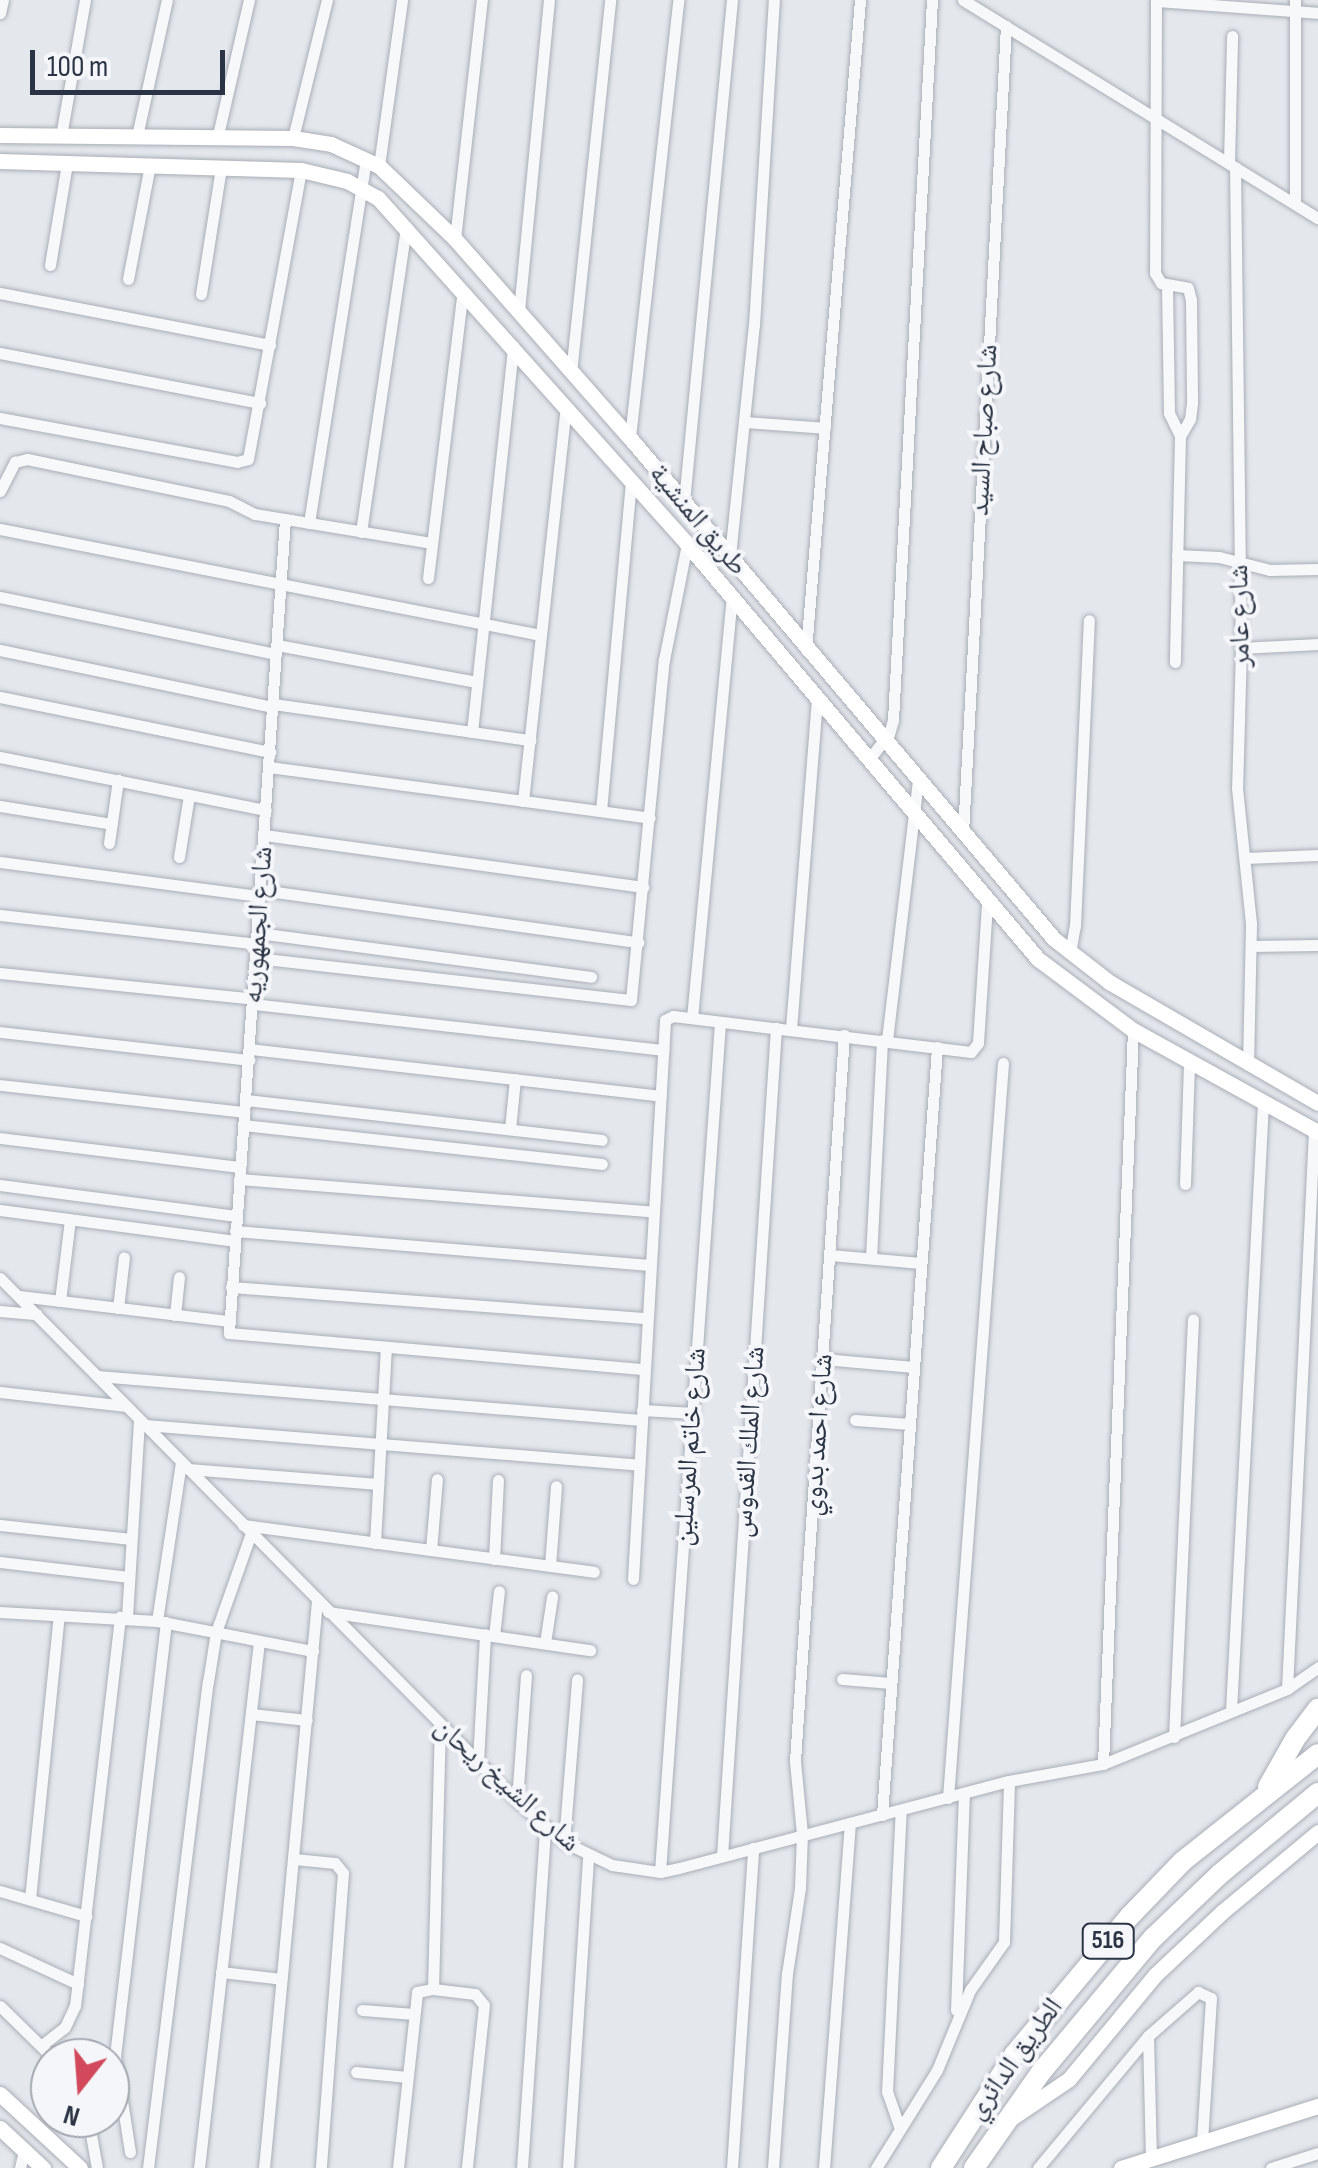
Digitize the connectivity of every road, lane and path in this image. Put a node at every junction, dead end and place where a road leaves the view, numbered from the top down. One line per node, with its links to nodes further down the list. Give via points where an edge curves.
1 (3, 0): 18 (street)
2 (85, 0): 24 (street)
3 (167, 0): 25 (street)
4 (250, 0): 26 (street)
5 (327, 0): 27 (street)
6 (402, 0): 29 (street)
7 (482, 0): 39 (street)
8 (549, 0): 46 (street)
9 (610, 0): 50 (street)
10 (678, 0): 57 (street)
11 (732, 0): 60 (street)
12 (774, 0): 54 (street)
13 (860, 0): 55 (street)
14 (932, 0): 90 (street, via 893,720)
15 (963, 0): 20 (street)
16 (1156, 0): 17 (street); 22 (street)
17 (1295, 6): 19 (street); 36 (street)
18 (0, 13)
19 (1318, 13)
20 (1006, 26): 22 (street); 105 (street, شارع صباح السيد)
21 (1232, 36): 32 (street, شارع عامر)
22 (1158, 120): 32 (street); 42 (street, via 1155,273)
23 (0, 135): 24 (street, طريق المنشية)
24 (60, 136): 25 (street, طريق المنشية)
25 (137, 136): 26 (street, طريق المنشية)
26 (218, 136): 27 (street, طريق المنشية)
27 (293, 138): 29 (street, طريق المنشية, via 331,144)
28 (0, 161): 30 (street, طريق المنشية)
29 (372, 162): 35 (street); 39 (street, طريق المنشية)
30 (67, 163): 31 (street, طريق المنشية); 40 (street)
31 (150, 165): 33 (street, طريق المنشية); 41 (street)
32 (1232, 165): 36 (street); 69 (street, شارع عامر)
33 (221, 168): 34 (street, طريق المنشية); 45 (street)
34 (301, 170): 35 (street, طريق المنشية); 47 (street)
35 (360, 188): 38 (street, طريق المنشية); 62 (street)
36 (1294, 203): 37 (street)
37 (1318, 218)
38 (406, 226): 43 (street, طريق المنشية); 64 (street)
39 (456, 238): 46 (street, طريق المنشية)
40 (50, 265)
41 (128, 278)
42 (1167, 285): 56 (street, via 1169,413); 56 (street, via 1190,293 1192,412)
43 (463, 290): 48 (street, طريق المنشية); 65 (street)
44 (0, 293): 47 (street)
45 (201, 294)
46 (519, 311): 50 (street, طريق المنشية)
47 (270, 345): 51 (street)
48 (513, 346): 52 (street, طريق المنشية); 76 (street)
49 (0, 352): 51 (street)
50 (571, 372): 57 (street, طريق المنشية)
51 (260, 403): 53 (street, via 250,456 236,462)
52 (566, 406): 58 (street, طريق المنشية); 77 (street)
53 (0, 418)
54 (744, 422): 55 (street); 68 (street)
55 (824, 428): 82 (street)
56 (1180, 436): 67 (street)
57 (630, 438): 60 (street, طريق المنشية)
58 (630, 480): 66 (street, طريق المنشية); 102 (street)
59 (0, 490): 61 (street, via 16,462 27,459 230,500)
60 (684, 502): 68 (street, طريق المنشية)
61 (285, 520): 62 (street); 72 (street, شارع الجمهوريه)
62 (309, 523): 64 (street)
63 (0, 529): 72 (street)
64 (361, 532): 65 (street)
65 (432, 544): 71 (street)
66 (687, 544): 74 (street, طريق المنشية); 103 (street, via 666,645)
67 (1177, 555): 69 (street); 83 (street)
68 (730, 556): 82 (street, طريق المنشية)
69 (1240, 563): 70 (street); 79 (street, شارع عامر)
70 (1318, 569)
71 (428, 578)
72 (281, 584): 76 (street); 80 (street, شارع الجمهوريه)
73 (0, 597): 80 (street)
74 (732, 597): 86 (street, طريق المنشية); 126 (street)
75 (1089, 620): 120 (street)
76 (484, 624): 77 (street); 84 (street)
77 (541, 635): 89 (street)
78 (1318, 644): 79 (street)
79 (1241, 648): 110 (street, شارع عامر, via 1237,788)
80 (276, 649): 84 (street); 87 (street, شارع الجمهوريه)
81 (0, 650): 87 (street)
82 (806, 650): 90 (street, طريق المنشية)
83 (1175, 662)
84 (477, 682): 88 (street)
85 (0, 696): 91 (street)
86 (817, 698): 93 (street, طريق المنشية); 129 (street)
87 (273, 706): 88 (street); 91 (street, شارع الجمهوريه)
88 (472, 732): 89 (street)
89 (530, 740): 98 (street)
90 (884, 740): 93 (street); 95 (street, طريق المنشية)
91 (270, 752): 94 (street, شارع الجمهوريه)
92 (0, 757): 96 (street)
93 (870, 758): 100 (street, طريق المنشية)
94 (269, 766): 98 (street); 101 (street, شارع الجمهوريه)
95 (918, 779): 100 (street); 105 (street, طريق المنشية)
96 (118, 780): 97 (street); 104 (street)
97 (189, 794): 101 (street); 109 (street)
98 (523, 801): 102 (street)
99 (0, 806): 104 (street)
100 (914, 809): 114 (street, طريق المنشية); 133 (street)
101 (266, 810): 106 (street, شارع الجمهوريه)
102 (600, 811): 103 (street)
103 (650, 818): 112 (street)
104 (112, 824): 107 (street)
105 (963, 833): 120 (street, طريق المنشية)
106 (264, 835): 112 (street); 113 (street, شارع الجمهوريه)
107 (109, 843)
108 (1318, 855): 110 (street)
109 (179, 857)
110 (1245, 858): 119 (street, شارع عامر)
111 (0, 862): 113 (street)
112 (643, 887): 117 (street)
113 (260, 893): 116 (street, شارع الجمهوريه); 117 (street)
114 (987, 904): 123 (street, طريق المنشية); 134 (street, via 978,1043 971,1052)
115 (0, 915): 116 (street)
116 (258, 938): 121 (street, شارع الجمهوريه); 124 (street)
117 (638, 942): 121 (street, via 633,998 626,1002)
118 (1318, 945): 119 (street)
119 (1251, 946): 139 (street, شارع عامر)
120 (1070, 953): 123 (street); 139 (street, طريق المنشية)
121 (256, 958): 125 (street, شارع الجمهوريه)
122 (0, 972): 125 (street)
123 (1054, 974): 130 (street, طريق المنشية)
124 (591, 977)
125 (253, 1002): 135 (street); 136 (street, شارع الجمهوريه)
126 (692, 1018): 127 (street); 135 (street, via 670,1016)
127 (720, 1022): 128 (street); 184 (street, شارع خاتم المرسلين)
128 (776, 1028): 129 (street); 250 (street, شارع الملك القدوس)
129 (791, 1029): 132 (street)
130 (1133, 1030): 138 (street, طريق المنشية); 235 (street)
131 (0, 1032): 136 (street)
132 (844, 1036): 133 (street); 159 (street, شارع احمد بدوي)
133 (884, 1040): 134 (street); 161 (street)
134 (937, 1047): 162 (street)
135 (663, 1050): 142 (street)
136 (250, 1054): 140 (street); 145 (street, شارع الجمهوريه)
137 (1002, 1062): 240 (street)
138 (1190, 1062): 143 (street, طريق المنشية); 152 (street)
139 (1248, 1065): 144 (street, طريق المنشية)
140 (515, 1079): 142 (street); 146 (street)
141 (0, 1085): 145 (street)
142 (660, 1096): 155 (street)
143 (1264, 1102): 147 (street, طريق المنشية); 228 (street)
144 (1318, 1103)
145 (244, 1113): 146 (street); 150 (street); 151 (street, شارع الجمهوريه)
146 (510, 1129): 149 (street)
147 (1316, 1131): 226 (street)
148 (0, 1138): 151 (street)
149 (602, 1140)
150 (602, 1164)
151 (239, 1173): 155 (street); 156 (street, شارع الجمهوريه)
152 (1185, 1184)
153 (0, 1185): 156 (street)
154 (0, 1210): 157 (street)
155 (654, 1212): 163 (street)
156 (236, 1216): 158 (street, شارع الجمهوريه)
157 (70, 1220): 158 (street); 168 (street)
158 (234, 1236): 163 (street); 166 (street, شارع الجمهوريه)
159 (830, 1255): 161 (street); 177 (street, شارع احمد بدوي)
160 (124, 1257): 169 (street)
161 (871, 1258): 162 (street)
162 (921, 1262): 178 (street)
163 (650, 1264): 173 (street)
164 (179, 1277): 172 (street)
165 (0, 1278): 167 (street, شارع الشيخ ريحان)
166 (231, 1287): 173 (street); 175 (street, شارع الجمهوريه)
167 (17, 1296): 168 (street); 171 (street, شارع الشيخ ريحان)
168 (60, 1301): 169 (street)
169 (118, 1308): 172 (street)
170 (0, 1310): 171 (street)
171 (37, 1314): 180 (street, شارع الشيخ ريحان)
172 (174, 1315): 175 (street)
173 (647, 1318): 179 (street)
174 (1193, 1319): 232 (street)
175 (228, 1326): 176 (street, via 236,1337)
176 (386, 1349): 179 (street); 182 (street)
177 (823, 1358): 178 (street); 247 (street, شارع احمد بدوي, via 796,1760)
178 (914, 1368): 188 (street)
179 (644, 1369): 185 (street)
180 (96, 1376): 182 (street); 183 (street, شارع الشيخ ريحان)
181 (0, 1392): 183 (street)
182 (383, 1399): 185 (street); 189 (street)
183 (126, 1406): 187 (street, شارع الشيخ ريحان)
184 (693, 1413): 185 (street); 253 (street, شارع خاتم المرسلين)
185 (641, 1415): 191 (street)
186 (854, 1420): 188 (street)
187 (142, 1422): 189 (street); 190 (street, شارع الشيخ ريحان); 198 (street)
188 (910, 1424): 225 (street)
189 (381, 1444): 191 (street); 194 (street)
190 (184, 1465): 194 (street); 197 (street, شارع الشيخ ريحان); 214 (street)
191 (639, 1465): 206 (street)
192 (437, 1478): 200 (street)
193 (498, 1480): 201 (street)
194 (378, 1484): 199 (street)
195 (556, 1486): 203 (street)
196 (0, 1524): 198 (street)
197 (247, 1529): 199 (street); 209 (street, شارع الشيخ ريحان); 215 (street)
198 (132, 1538): 205 (street)
199 (375, 1543): 200 (street)
200 (431, 1550): 201 (street)
201 (494, 1558): 203 (street)
202 (0, 1562): 205 (street)
203 (550, 1566): 204 (street)
204 (594, 1572)
205 (129, 1577): 213 (street)
206 (633, 1579)
207 (498, 1590): 216 (street)
208 (552, 1598): 218 (street)
209 (317, 1601): 211 (street, شارع الشيخ ريحان); 220 (street)
210 (0, 1612): 212 (street)
211 (328, 1612): 216 (street); 231 (street, شارع الشيخ ريحان)
212 (59, 1616): 213 (street); 255 (street)
213 (123, 1617): 214 (street); 256 (street)
214 (162, 1621): 215 (street); 269 (street)
215 (216, 1632): 217 (street); 288 (street)
216 (490, 1635): 218 (street); 234 (street)
217 (260, 1641): 220 (street); 229 (street)
218 (545, 1643): 219 (street)
219 (590, 1650)
220 (313, 1651): 230 (street)
221 (1318, 1667): 226 (street, شارع الشيخ ريحان)
222 (526, 1675): 241 (street)
223 (842, 1679): 225 (street)
224 (577, 1680): 248 (street)
225 (891, 1683): 243 (street)
226 (1287, 1689): 228 (street, شارع الشيخ ريحان)
227 (1318, 1708): 237 (highway)
228 (1231, 1711): 232 (street, شارع الشيخ ريحان)
229 (251, 1714): 230 (street); 258 (street)
230 (308, 1720): 252 (street)
231 (440, 1726): 234 (street, شارع الشيخ ريحان); 261 (street)
232 (1174, 1737): 235 (street, شارع الشيخ ريحان)
233 (1318, 1754): 237 (highway, الطريق الدائري / 516)
234 (478, 1762): 241 (street, شارع الشيخ ريحان)
235 (1103, 1764): 236 (street, شارع الشيخ ريحان)
236 (1009, 1781): 239 (street, شارع الشيخ ريحان); 265 (street, via 1004,1942)
237 (1266, 1792): 300 (highway, الطريق الدائري / 516, via 1183,1861 1071,1983 1014,2055)
238 (1318, 1793): 274 (highway, الطريق الدائري / 516, via 1153,1938)
239 (964, 1795): 240 (street, شارع الشيخ ريحان); 265 (street)
240 (948, 1798): 242 (street, شارع الشيخ ريحان)
241 (516, 1800): 245 (street, شارع الشيخ ريحان)
242 (901, 1810): 243 (street, شارع الشيخ ريحان); 275 (street, via 887,2092)
243 (882, 1815): 244 (street, شارع الشيخ ريحان)
244 (850, 1823): 247 (street, شارع الشيخ ريحان); 298 (street)
245 (545, 1826): 248 (street, شارع الشيخ ريحان); 294 (street)
246 (1318, 1832): 274 (street, via 1183,1949 1070,2079)
247 (802, 1834): 249 (street, شارع الشيخ ريحان); 297 (street, شارع احمد بدوي)
248 (564, 1842): 251 (street, شارع الشيخ ريحان)
249 (753, 1848): 250 (street, شارع الشيخ ريحان); 296 (street)
250 (722, 1856): 253 (street, شارع الشيخ ريحان)
251 (588, 1857): 253 (street, شارع الشيخ ريحان); 295 (street)
252 (294, 1859): 259 (street); 291 (street, via 335,1863 343,1874)
253 (660, 1872)
254 (0, 1891): 255 (street)
255 (30, 1899): 256 (street)
256 (86, 1916): 260 (street)
257 (0, 1948): 260 (street)
258 (221, 1972): 259 (street); 289 (street)
259 (282, 1979): 290 (street)
260 (78, 1984): 268 (street, via 70,2020)
261 (433, 1989): 264 (street, via 416,1992); 293 (street, via 474,1994 484,2005)
262 (0, 2006): 267 (street)
263 (362, 2010): 264 (street)
264 (414, 2014): 271 (street)
265 (956, 2016): 275 (street, via 937,2070)
266 (1148, 2036): 279 (street, via 1190,1994 1211,1998); 283 (street); 302 (street)
267 (34, 2038)
268 (50, 2038)
269 (116, 2038)
270 (356, 2072): 271 (street)
271 (408, 2077): 292 (street)
272 (0, 2094): 286 (street)
273 (1318, 2106): 279 (street)
274 (1006, 2121): 301 (highway, الطريق الدائري / 516)
275 (900, 2126): 299 (street)
276 (0, 2128): 280 (street)
277 (91, 2138): 287 (street)
278 (126, 2138): 281 (street)
279 (1202, 2142): 283 (street)
280 (24, 2150): 284 (street); 285 (street)
281 (130, 2152)
282 (1318, 2153): 304 (street)
283 (1159, 2160): 303 (street)
284 (20, 2168)
285 (43, 2168)
286 (80, 2168)
287 (96, 2168)
288 (148, 2168)
289 (199, 2168)
290 (264, 2168)
291 (320, 2168)
292 (398, 2168)
293 (467, 2168)
294 (522, 2168)
295 (568, 2168)
296 (732, 2168)
297 (773, 2168)
298 (824, 2168)
299 (876, 2168)
300 (941, 2168)
301 (974, 2168)
302 (1038, 2168)
303 (1121, 2168)
304 (1271, 2168)

